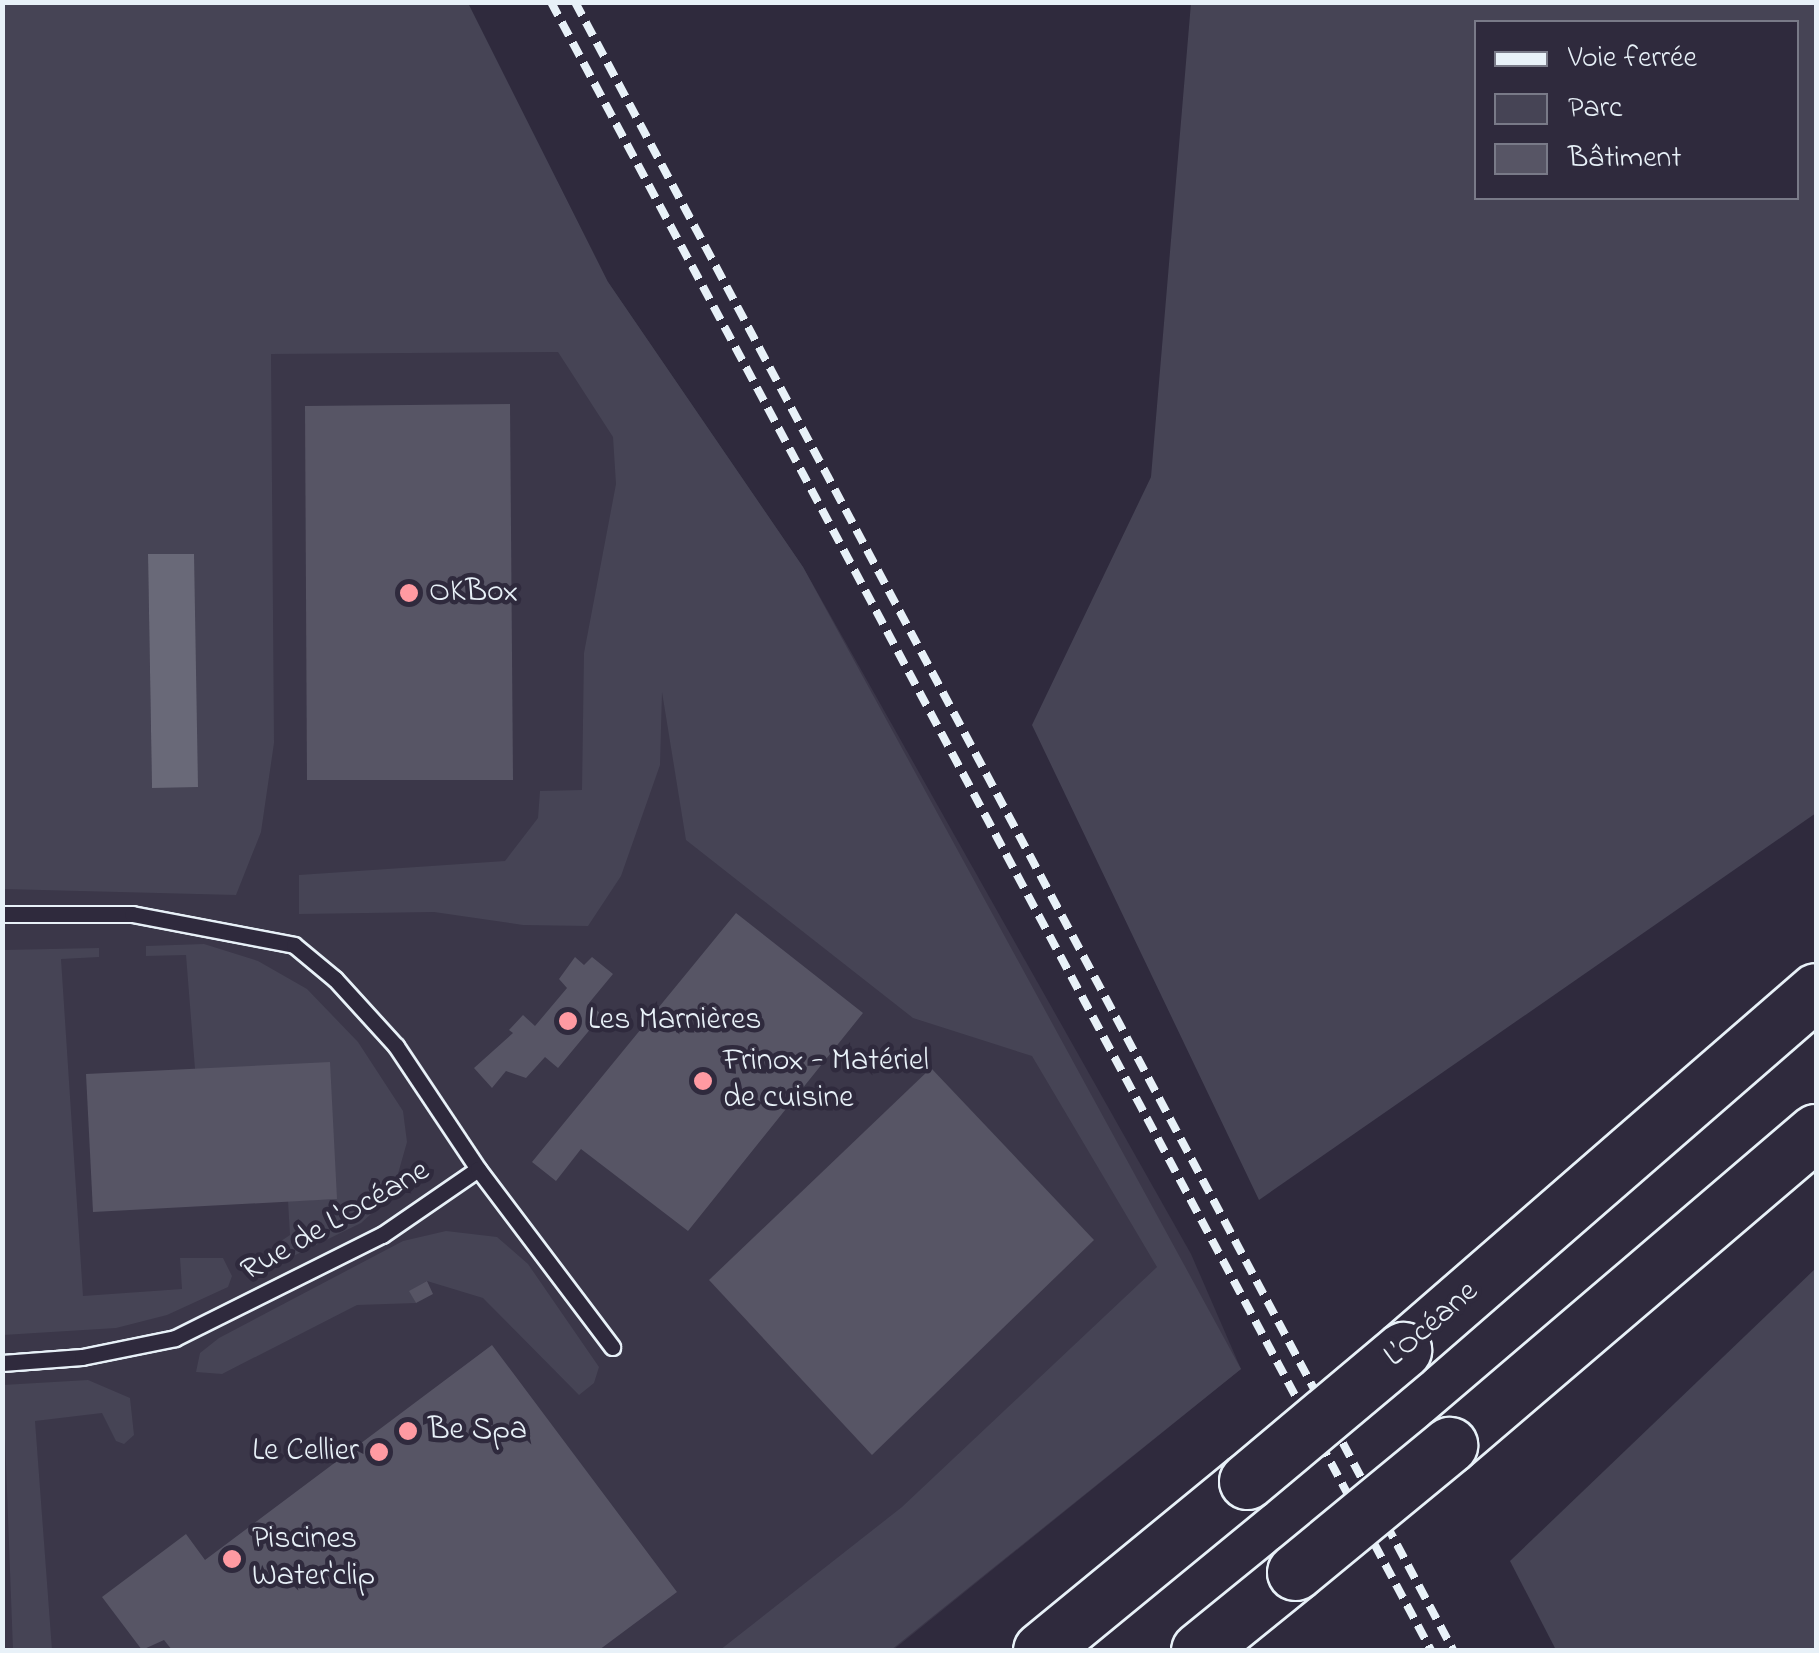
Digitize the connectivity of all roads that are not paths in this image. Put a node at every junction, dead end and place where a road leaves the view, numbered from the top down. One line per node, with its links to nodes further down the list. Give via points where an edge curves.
1 (2, 914): 4 (lane, via 132,914 294,945 335,978 396,1046)
2 (1816, 990): 7 (highway, L’Océane, bridge, via 1402,1350)
3 (1816, 1132): 8 (highway, bridge)
4 (478, 1169): 5 (lane, Rue de L'Océane); 6 (lane, Rue de L'Océane, via 382,1235 176,1338 130,1350)
5 (612, 1348)
6 (2, 1362)
7 (1041, 1650)
8 (1199, 1650)

